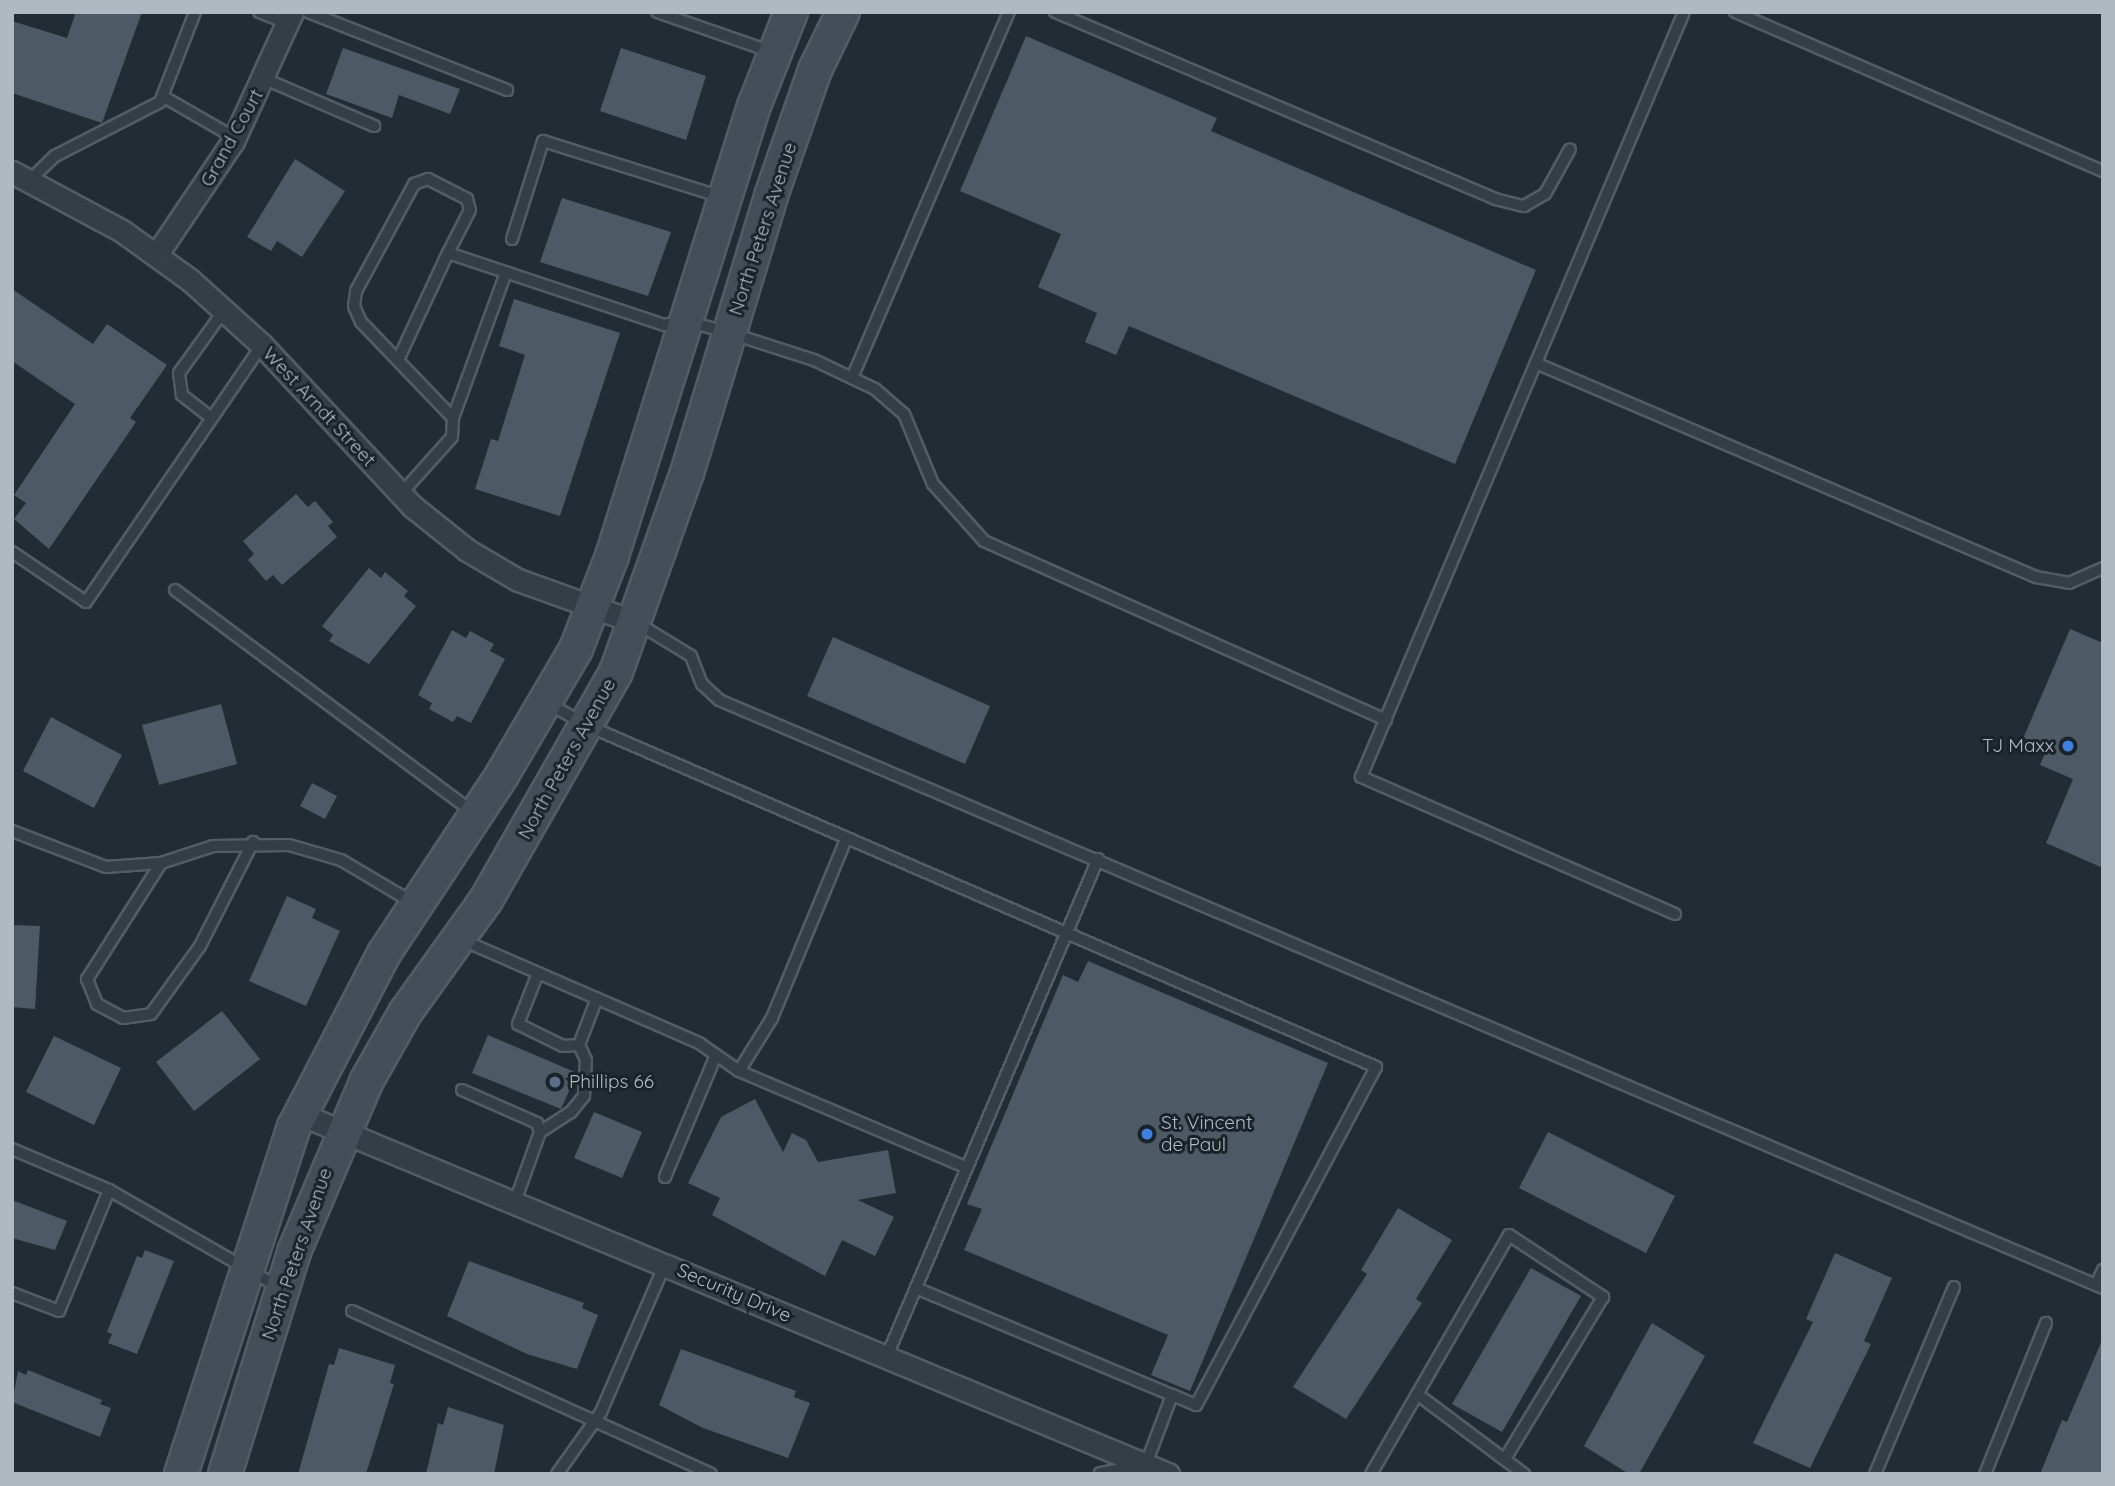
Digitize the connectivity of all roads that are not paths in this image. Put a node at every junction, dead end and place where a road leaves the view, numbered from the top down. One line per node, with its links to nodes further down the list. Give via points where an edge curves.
1 (195, 12): 15 (lane)
2 (259, 12): 11 (lane)
3 (308, 12): 14 (lane)
4 (657, 12): 12 (lane)
5 (790, 12): 12 (main road)
6 (843, 12): 28 (main road, North Peters Avenue, via 815,70)
7 (1009, 12): 32 (lane)
8 (1055, 12): 18 (lane, via 1494,199 1524,206 1545,194)
9 (1684, 12): 31 (lane)
10 (1735, 12): 19 (lane)
11 (290, 17): 13 (street, Grand Court)
12 (774, 53): 21 (main road)
13 (265, 79): 16 (lane); 17 (street, Grand Court)
14 (507, 90)
15 (164, 97): 17 (lane); 20 (lane)
16 (374, 126)
17 (235, 138): 24 (street, Grand Court)
18 (1570, 149)
19 (2103, 171)
20 (21, 176): 24 (street, West Arndt Street)
21 (725, 198): 22 (lane, via 542,141); 27 (main road)
22 (512, 239)
23 (448, 253): 25 (lane); 30 (lane); 30 (lane, via 470,211 467,199 428,179 414,184 356,291 354,306 361,322)
24 (157, 254): 26 (street, West Arndt Street)
25 (506, 272): 27 (lane, via 664,325); 34 (lane)
26 (225, 309): 29 (street, West Arndt Street); 33 (lane, via 179,373 182,395)
27 (686, 321): 28 (lane); 39 (main road)
28 (730, 333): 32 (lane); 40 (main road, North Peters Avenue)
29 (262, 345): 33 (lane); 35 (street, West Arndt Street)
30 (398, 360): 34 (lane)
31 (1538, 364): 37 (lane, via 2036,577 2069,583); 42 (lane)
32 (852, 377): 42 (lane, via 899,407 933,484 984,541)
33 (210, 417): 36 (lane, via 86,602)
34 (453, 418): 35 (lane, via 452,438)
35 (400, 495): 39 (street, West Arndt Street, via 503,572)
36 (12, 552)
37 (2103, 568)
38 (176, 590): 44 (lane)
39 (592, 608): 40 (street, West Arndt Street); 41 (main road)
40 (635, 622): 43 (main road, North Peters Avenue); 48 (lane, via 691,656 702,684 719,700)
41 (545, 702): 43 (lane); 44 (main road)
42 (1386, 720): 51 (lane, via 1361,777)
43 (586, 725): 46 (lane); 53 (main road, North Peters Avenue)
44 (477, 815): 50 (main road)
45 (12, 831): 49 (lane, via 106,867)
46 (846, 839): 52 (lane); 58 (lane, via 772,1018)
47 (253, 842): 49 (lane, via 213,846); 49 (lane, via 200,946 151,1014 123,1018 97,1004 87,979); 50 (lane, via 327,854)
48 (1098, 859): 52 (lane); 71 (lane)
49 (161, 863)
50 (418, 905): 60 (main road, via 383,955)
51 (1675, 914)
52 (1065, 935): 64 (lane); 80 (lane, via 1376,1068 1196,1405)
53 (458, 939): 54 (lane); 61 (main road, North Peters Avenue, via 405,1013)
54 (538, 973): 55 (lane); 56 (lane, via 518,1024 563,1046)
55 (597, 998): 56 (lane); 57 (lane)
56 (579, 1045): 62 (lane, via 586,1060 584,1096 571,1112)
57 (716, 1055): 58 (lane); 65 (lane)
58 (739, 1071): 64 (lane)
59 (462, 1090): 62 (lane, via 531,1118)
60 (300, 1114): 61 (street, Security Drive); 69 (main road)
61 (343, 1132): 67 (street, Security Drive); 74 (main road, North Peters Avenue)
62 (540, 1132): 67 (lane)
63 (12, 1149): 66 (lane)
64 (967, 1168): 73 (lane)
65 (665, 1177)
66 (109, 1190): 69 (lane); 75 (lane, via 59,1311)
67 (515, 1202): 68 (street, Security Drive)
68 (665, 1264): 78 (street, Security Drive); 81 (lane)
69 (246, 1268): 74 (lane); 86 (main road)
70 (2103, 1270): 71 (lane)
71 (2099, 1286)
72 (1954, 1287): 93 (lane)
73 (916, 1288): 78 (lane); 80 (lane)
74 (282, 1290): 87 (main road, North Peters Avenue)
75 (12, 1293)
76 (352, 1311): 81 (lane)
77 (2046, 1323): 94 (lane)
78 (887, 1356): 82 (street, Security Drive)
79 (1417, 1394): 83 (lane); 83 (lane, via 1509,1235 1603,1297); 91 (lane)
80 (1172, 1395): 84 (lane)
81 (593, 1422): 88 (lane); 89 (lane)
82 (1110, 1449): 84 (street, Security Drive); 85 (lane)
83 (1505, 1459): 92 (lane)
84 (1146, 1464): 85 (lane); 90 (street, Security Drive)
85 (1100, 1473)
86 (181, 1474)
87 (225, 1474)
88 (557, 1474)
89 (711, 1474)
90 (1168, 1474)
91 (1371, 1474)
92 (1524, 1474)
93 (1875, 1474)
94 (1985, 1474)

